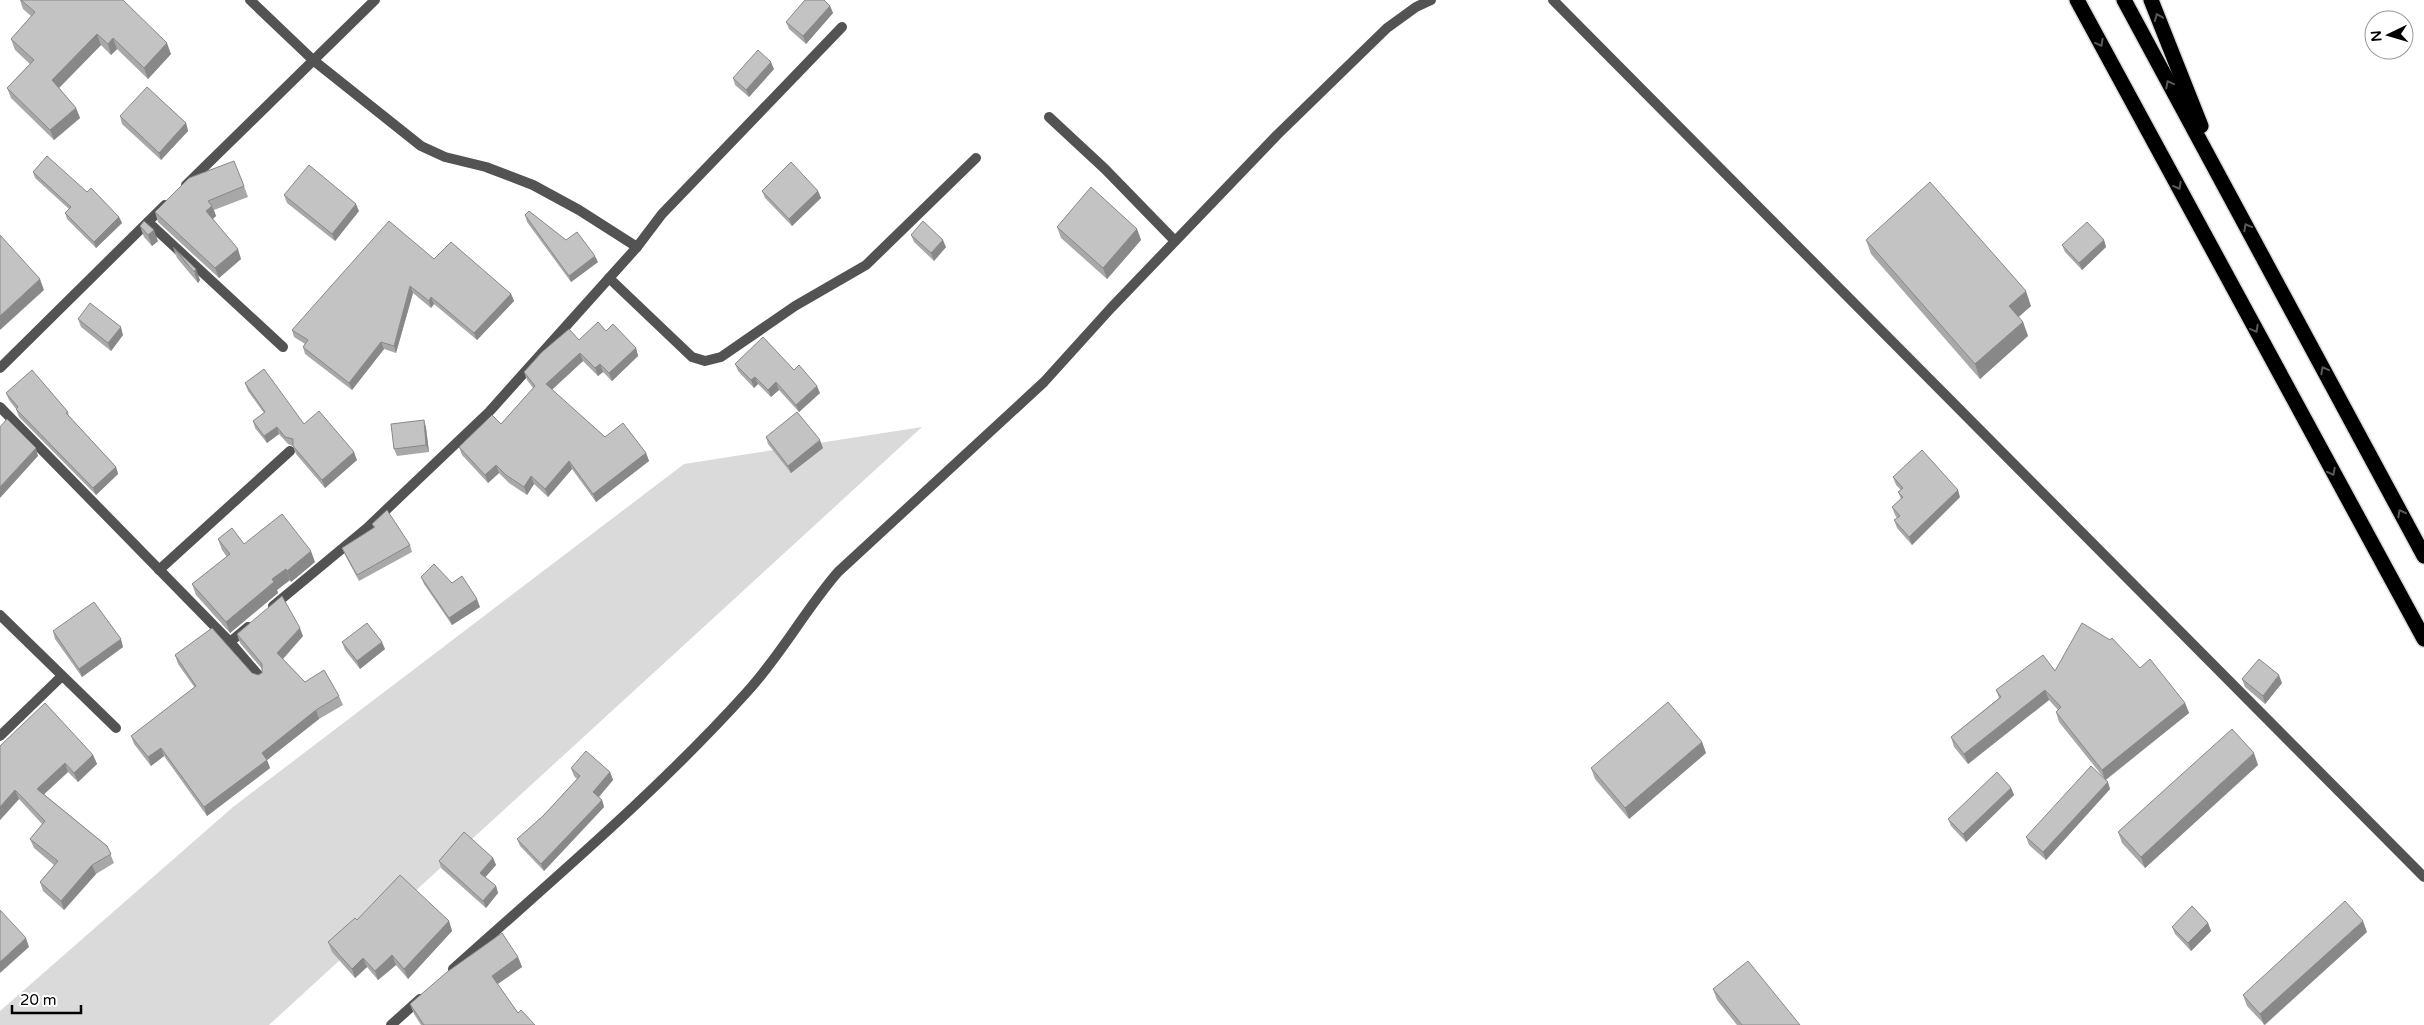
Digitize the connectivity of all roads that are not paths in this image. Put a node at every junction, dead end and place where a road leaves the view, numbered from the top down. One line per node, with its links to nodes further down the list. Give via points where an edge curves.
1 (250, 0): 9 (street)
2 (375, 0): 9 (street)
3 (1431, 0): 14 (street, via 1388,28 1277,135)
4 (1553, 0): 30 (street)
5 (2077, 0): 24 (highway, one-way to 24)
6 (2124, 0): 12 (highway, one-way to 6)
7 (2151, 0): 12 (highway, one-way to 7)
8 (842, 27): 15 (street, via 662,214)
9 (313, 60): 13 (street); 15 (street, via 421,146 532,185)
10 (1049, 117): 14 (street)
11 (976, 158): 16 (street, via 866,265 795,306 721,357 705,361 692,357)
12 (2228, 192): 21 (highway, one-way to 12)
13 (148, 222): 17 (street); 18 (street)
14 (1175, 241): 31 (street, via 1044,382 838,572 748,691 612,829)
15 (637, 247): 16 (street)
16 (610, 278): 25 (street, via 489,412 424,476)
17 (283, 347)
18 (0, 368)
19 (0, 408): 22 (street)
20 (290, 451): 22 (street)
21 (2424, 556)
22 (159, 570): 25 (street)
23 (0, 614): 26 (street)
24 (2424, 639)
25 (230, 642): 27 (street)
26 (62, 676): 28 (street); 29 (street)
27 (260, 677)
28 (116, 728)
29 (0, 736)
30 (2424, 877)
31 (443, 978)
32 (428, 992): 33 (street)
33 (391, 1025)

